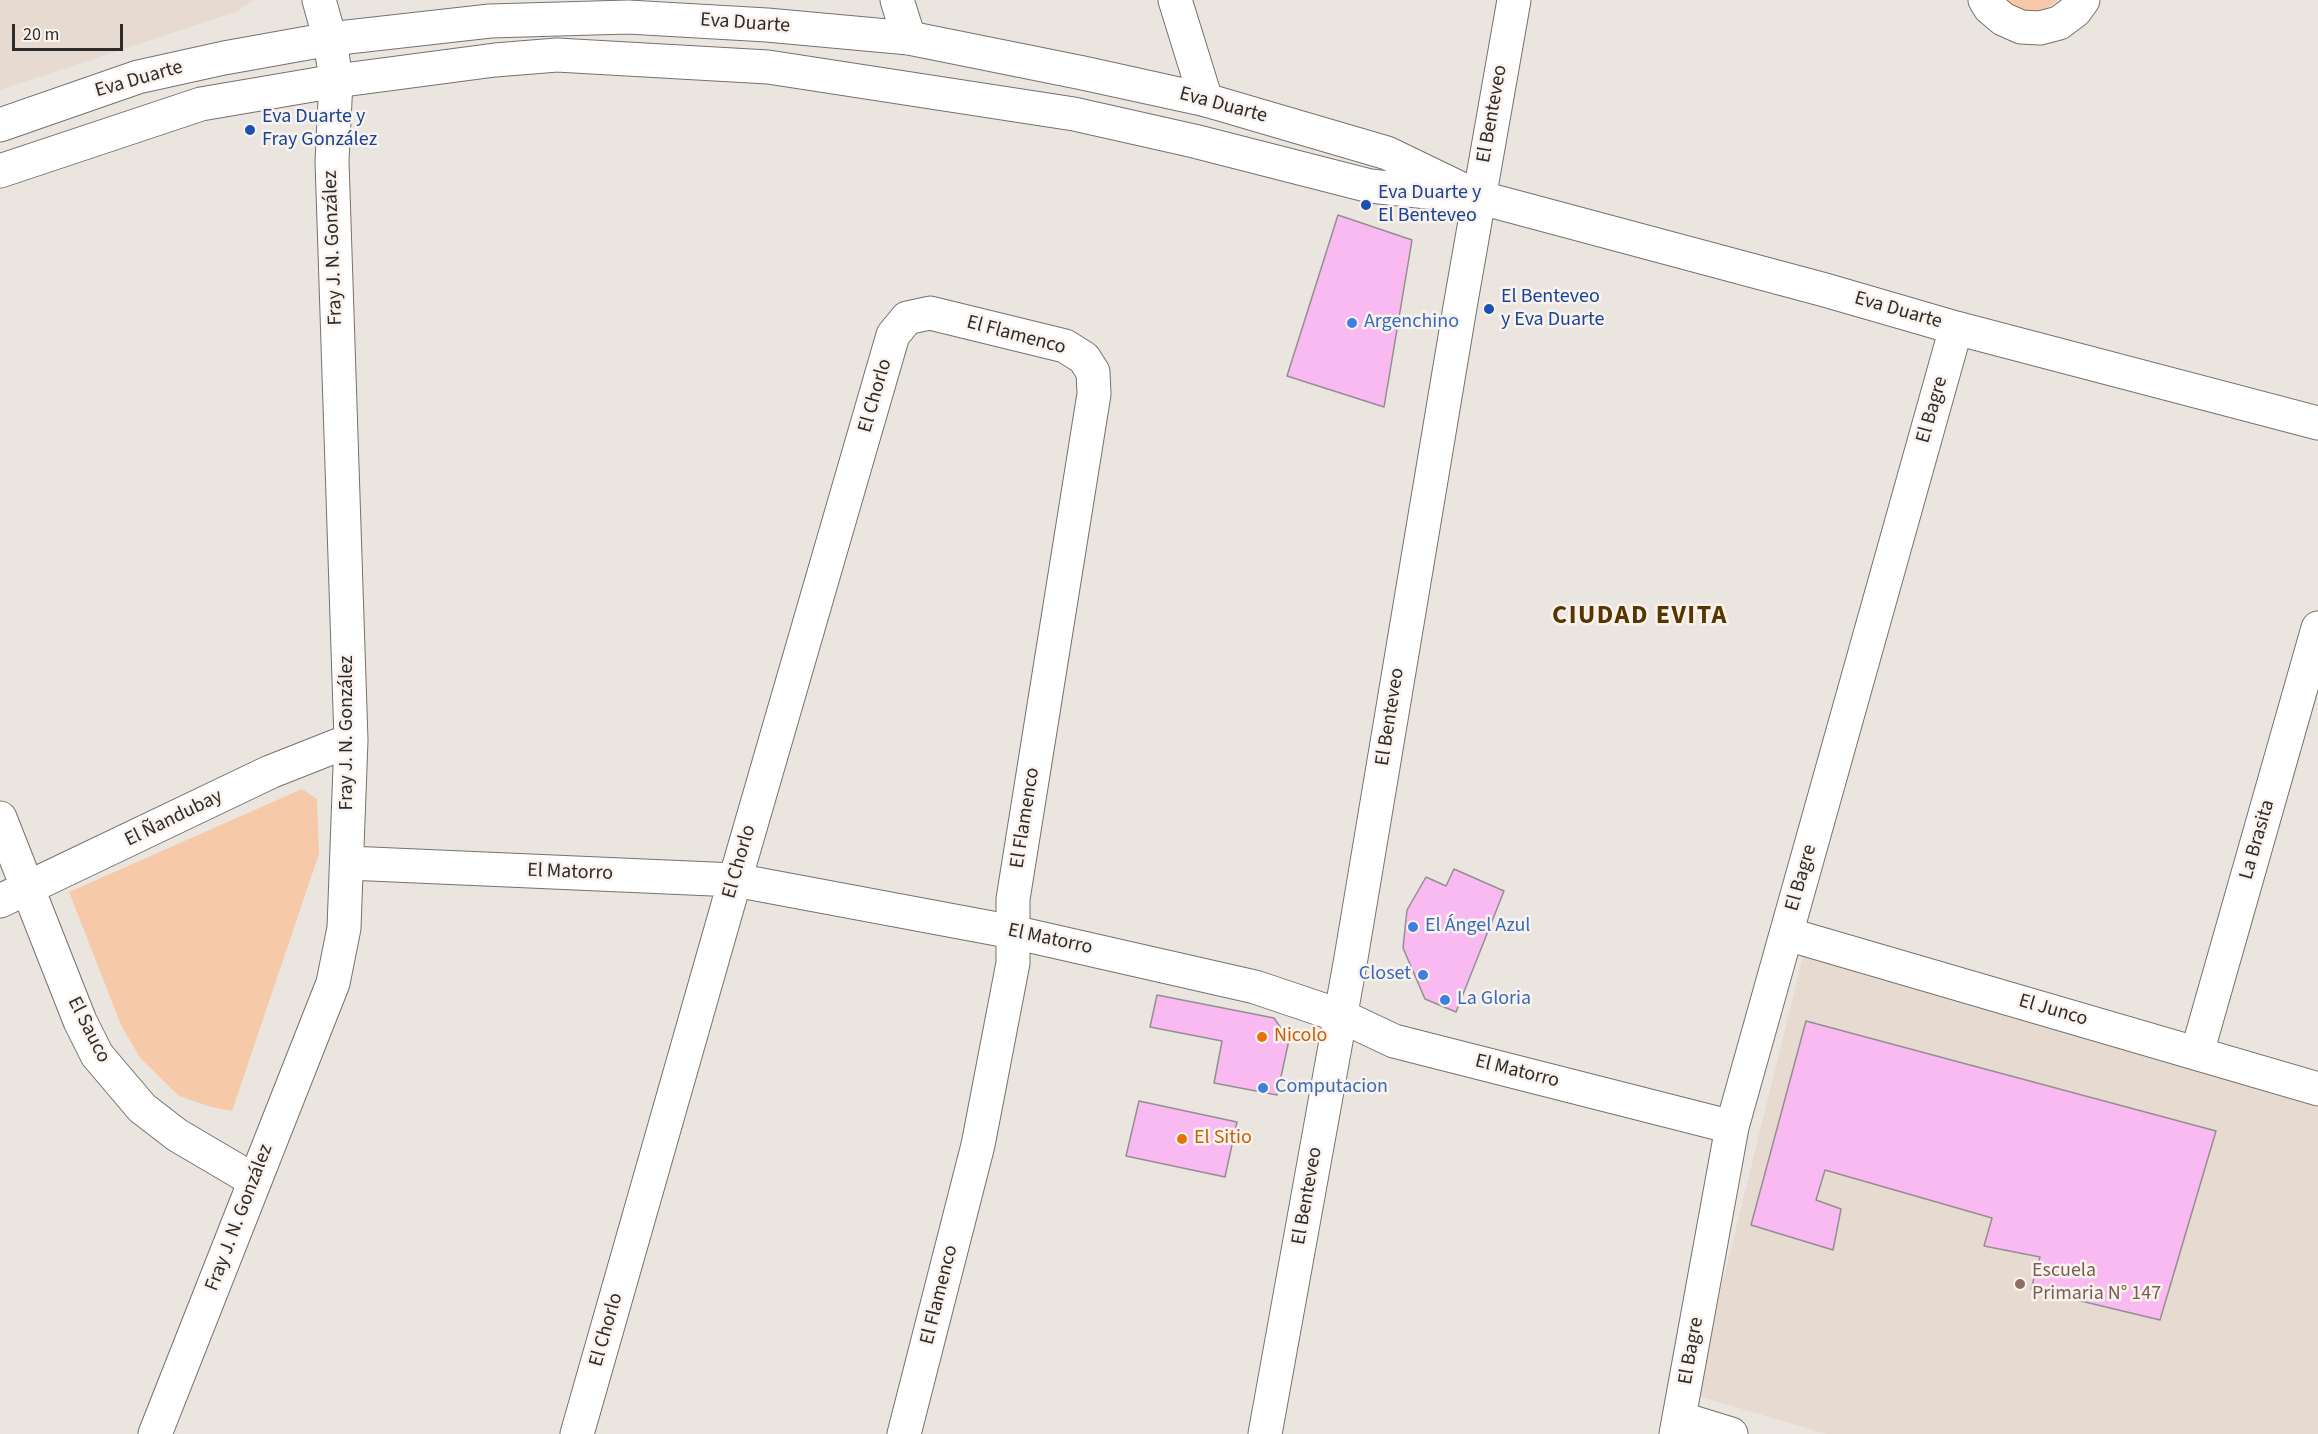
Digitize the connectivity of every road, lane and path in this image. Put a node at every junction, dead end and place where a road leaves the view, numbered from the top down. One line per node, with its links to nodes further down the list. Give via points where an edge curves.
1 (319, 0): 9 (street, Fray J. N. González)
2 (897, 0): 8 (street)
3 (1175, 0): 11 (street)
4 (1514, 0): 14 (street, El Benteveo)
5 (1985, 0): 6 (street, via 2003,19 2021,27 2040,28 2059,23)
6 (2083, 0)
7 (625, 8): 8 (street, Eva Duarte); 9 (street, Eva Duarte)
8 (909, 38): 11 (street, Eva Duarte)
9 (330, 39): 10 (street, Fray J. N. González); 12 (street, Eva Duarte, via 138,77)
10 (336, 81): 13 (street, Eva Duarte, via 201,104); 14 (street, Eva Duarte, via 557,55 768,67 1074,114 1370,186); 19 (street, Fray J. N. González, via 332,161)
11 (1206, 100): 14 (street, Eva Duarte, via 1387,153)
12 (0, 125)
13 (0, 171)
14 (1478, 197): 16 (street, Eva Duarte); 26 (street, El Benteveo)
15 (930, 313): 22 (street, El Chorlo, via 907,318 893,335); 24 (street, El Flamenco, via 1065,346 1084,358 1093,372 1094,394 1013,899)
16 (1956, 328): 17 (street, Eva Duarte); 25 (street, El Bagre)
17 (2318, 423)
18 (2318, 628): 27 (street, La Brasita)
19 (351, 741): 21 (street, Fray J. N. González); 23 (street, El Ñandubay, via 270,772)
20 (0, 818): 23 (street, El Sauco)
21 (348, 863): 22 (street, El Matorro); 30 (street, Fray J. N. González, via 345,928 333,983)
22 (735, 880): 24 (street, El Matorro); 33 (street, El Chorlo)
23 (14, 895): 30 (street, El Sauco, via 97,1055 142,1108 177,1135)
24 (1013, 932): 26 (street, El Matorro, via 1255,987); 34 (street, El Flamenco, via 1013,963 978,1145)
25 (1787, 934): 27 (street, El Junco); 29 (street, El Bagre)
26 (1341, 1016): 29 (street, El Matorro, via 1394,1041); 35 (street, El Benteveo)
27 (2197, 1053): 28 (street, El Junco)
28 (2318, 1089)
29 (1732, 1127): 31 (street, El Bagre)
30 (255, 1181): 32 (street, Fray J. N. González)
31 (1678, 1426): 36 (street)
32 (155, 1434)
33 (578, 1434)
34 (904, 1434)
35 (1265, 1434)
36 (1731, 1434)

